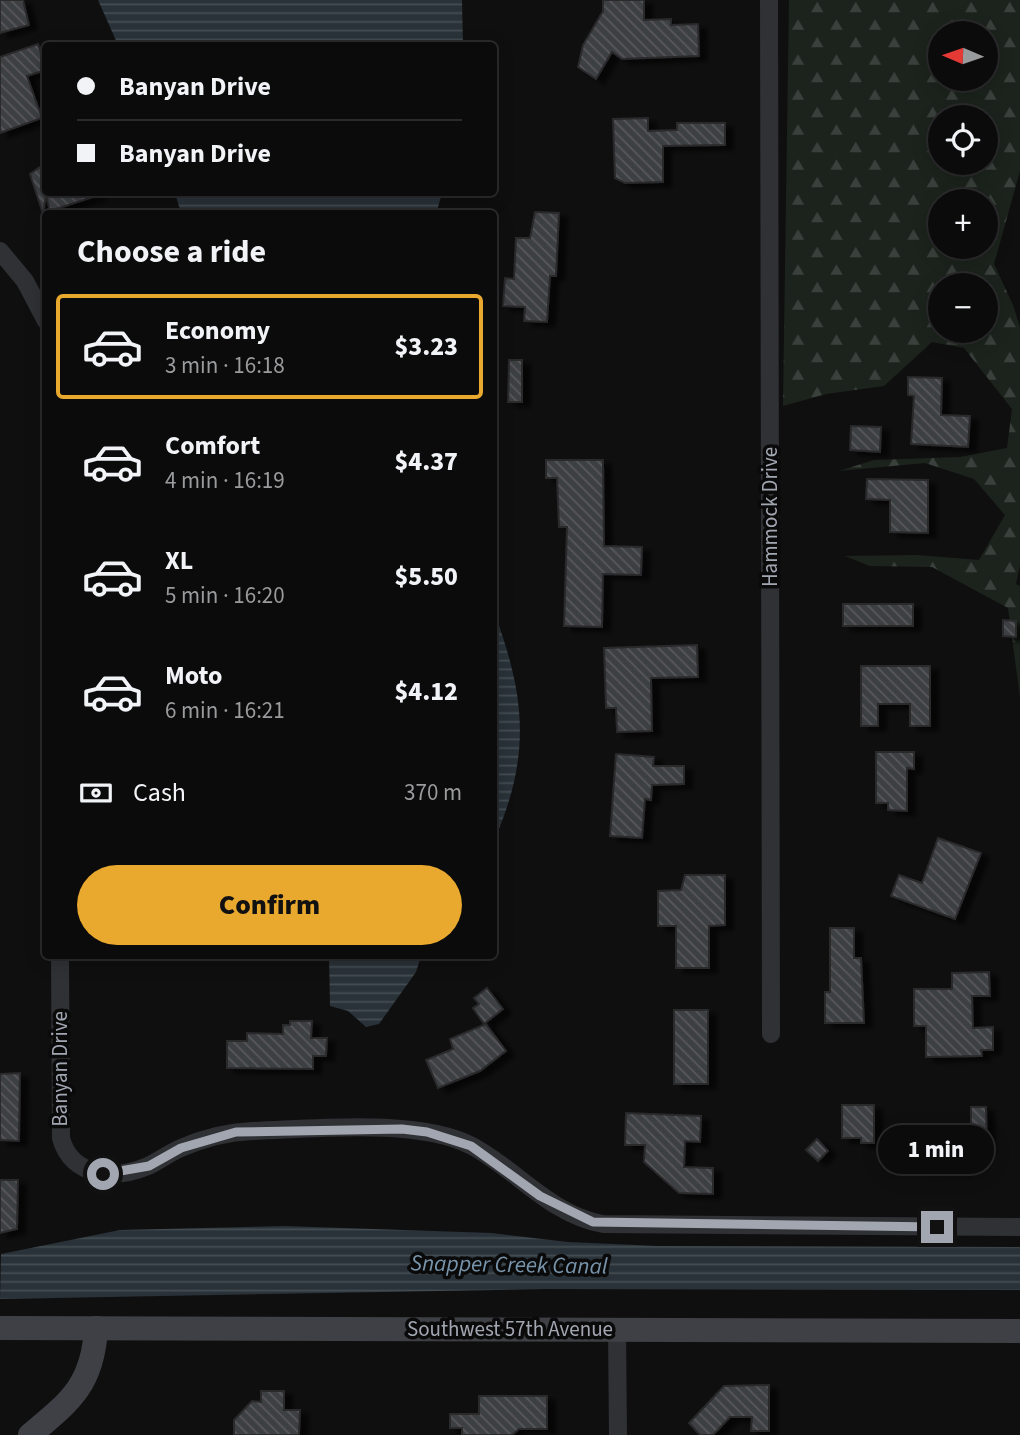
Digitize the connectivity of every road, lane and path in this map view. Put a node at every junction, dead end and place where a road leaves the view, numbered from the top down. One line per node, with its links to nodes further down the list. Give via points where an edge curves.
1 (769, 0): 5 (street, Hammock Drive)
2 (0, 251): 3 (street, via 25,281)
3 (42, 313)
4 (60, 959): 6 (street, Banyan Drive, via 61,1138 70,1158 93,1172 118,1174 138,1169 181,1148 236,1132 402,1129 464,1143 556,1205 603,1224)
5 (771, 1034)
6 (1020, 1227)
7 (0, 1328): 8 (main road, Southwest 57th Avenue)
8 (96, 1328): 9 (main road, Southwest 57th Avenue); 11 (main road, via 93,1362 83,1381 65,1406)
9 (617, 1330): 10 (main road, Southwest 57th Avenue); 12 (street)
10 (1020, 1331)
11 (30, 1435)
12 (618, 1435)

